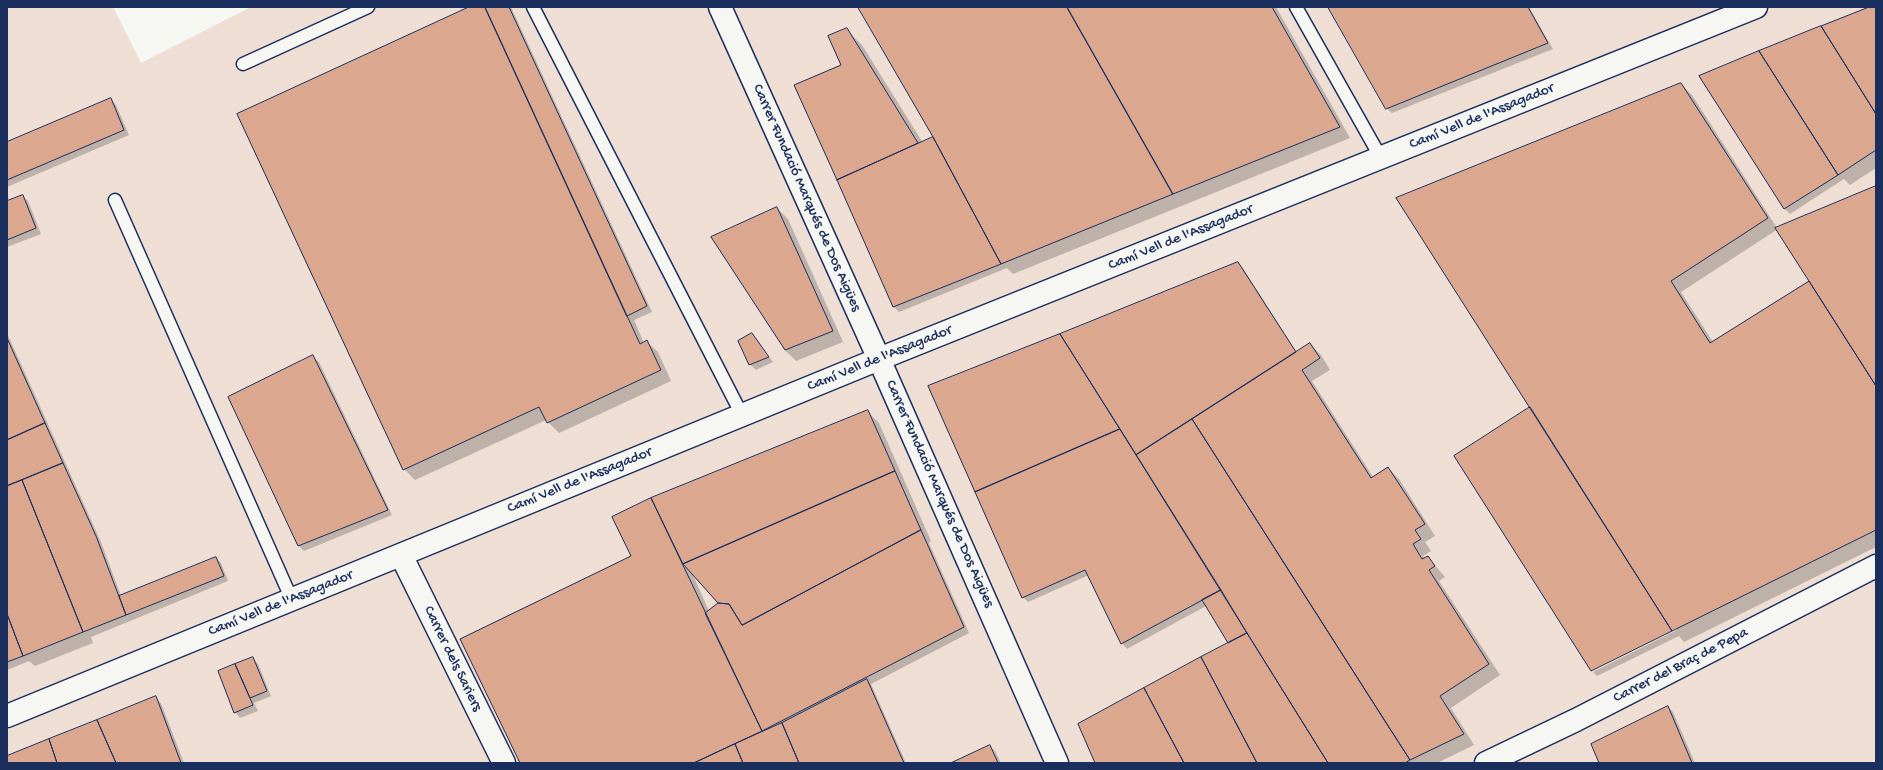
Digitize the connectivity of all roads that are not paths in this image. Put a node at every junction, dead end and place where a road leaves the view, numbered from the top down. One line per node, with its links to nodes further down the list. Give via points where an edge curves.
1 (368, 7): 6 (lane)
2 (533, 7): 10 (lane)
3 (720, 7): 9 (street, Carrer Fundació Marqués de Dos Aigües)
4 (1296, 7): 7 (lane)
5 (1756, 7): 7 (street, Camí Vell de l'Assagador)
6 (243, 64)
7 (1380, 158): 9 (street, Camí Vell de l'Assagador)
8 (115, 200): 13 (lane)
9 (879, 359): 10 (street, Camí Vell de l'Assagador); 16 (street, Carrer Fundació Marqués de Dos Aigües)
10 (742, 415): 11 (street, Camí Vell de l'Assagador)
11 (401, 555): 13 (street, Camí Vell de l'Assagador); 15 (street, Carrer dels Sariers)
12 (1876, 566): 17 (street, Carrer del Braç de Pepa, via 1576,720)
13 (292, 600): 14 (street, Camí Vell de l'Assagador)
14 (7, 716)
15 (504, 763)
16 (1057, 763)
17 (1486, 763)

